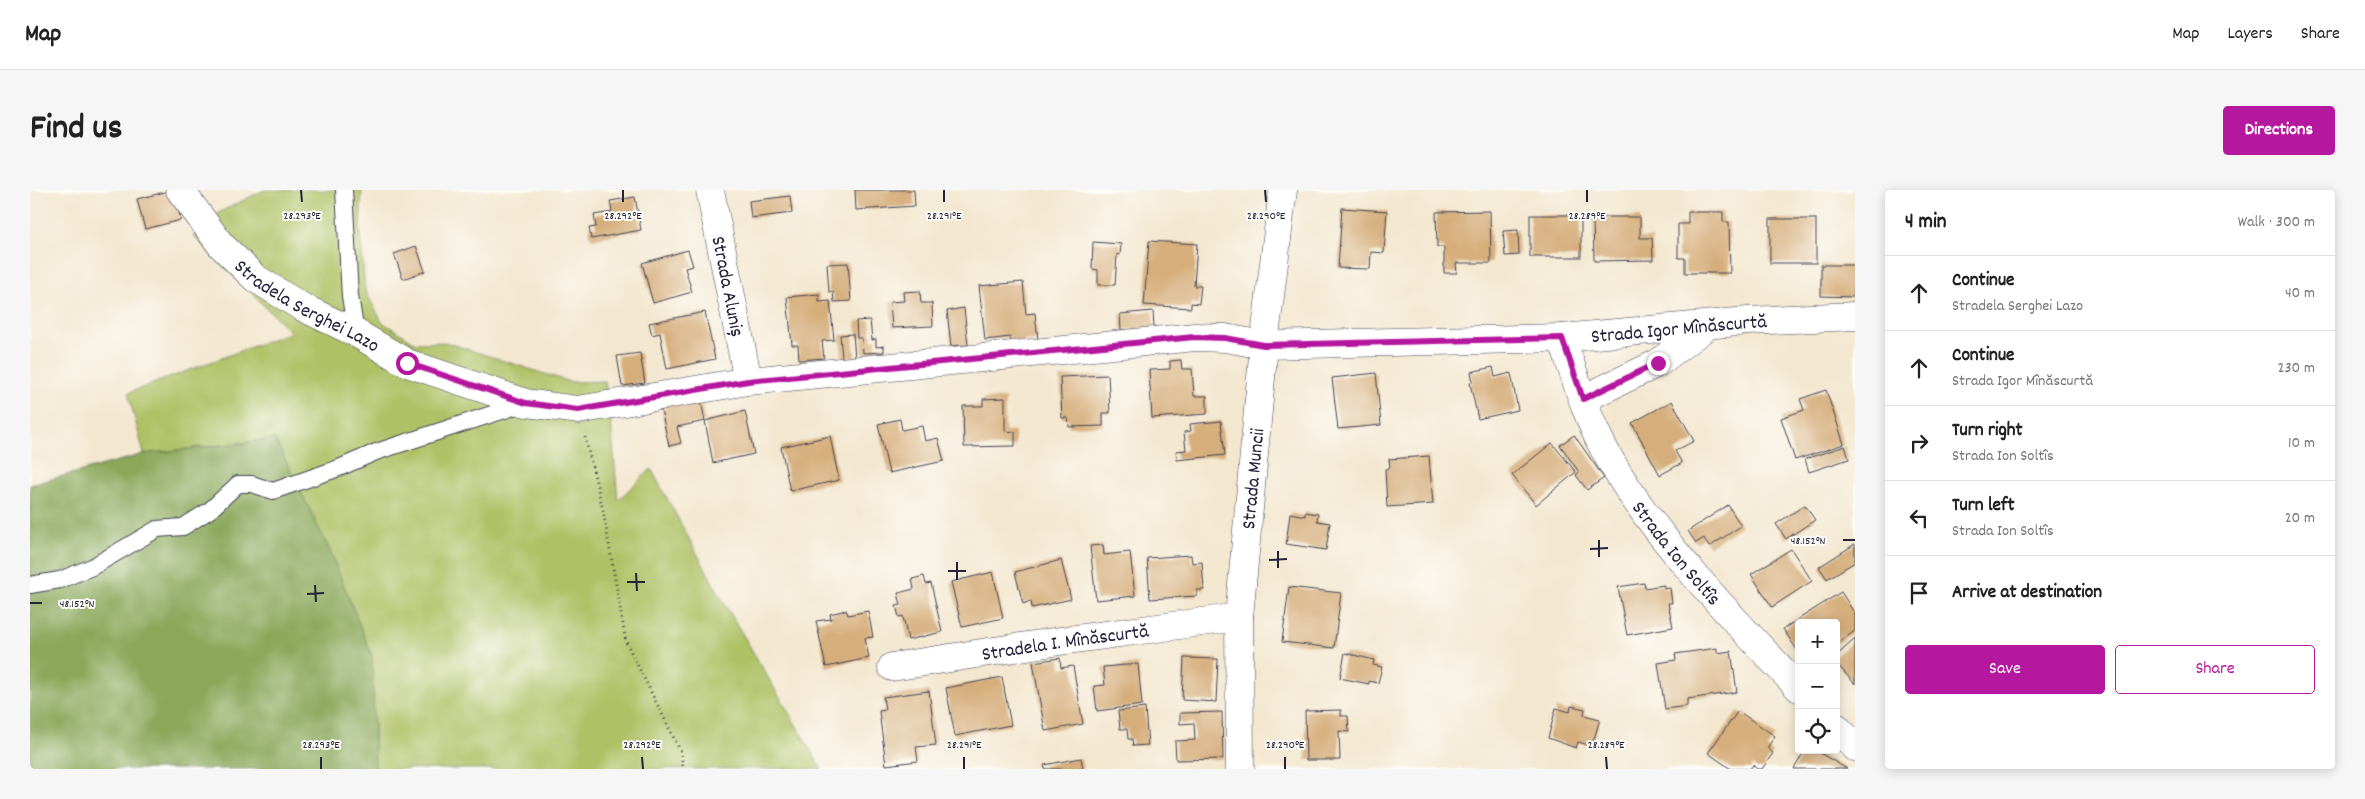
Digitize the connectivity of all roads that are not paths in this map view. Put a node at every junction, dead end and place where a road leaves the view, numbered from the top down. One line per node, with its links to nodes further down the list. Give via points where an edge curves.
1 (180, 190): 7 (street, Stradela Serghei Lazo, via 221,245 255,278 302,307)
2 (344, 190): 7 (lane, via 350,296)
3 (710, 190): 10 (street, Strada Aluniș)
4 (1283, 190): 9 (street, Strada Muncii)
5 (1855, 316): 6 (street, Strada Igor Mînăscurtă)
6 (1708, 325): 8 (street, Strada Igor Mînăscurtă); 11 (street, via 1658,363)
7 (356, 333): 12 (street, Stradela Serghei Lazo, via 407,363)
8 (1562, 338): 9 (street, Strada Igor Mînăscurtă); 11 (street, Strada Ion Soltîs)
9 (1264, 345): 10 (street, Strada Igor Mînăscurtă, via 1225,338 1194,337); 15 (street, Strada Muncii)
10 (748, 381): 13 (street, Strada Igor Mînăscurtă)
11 (1583, 399): 17 (street, Strada Ion Soltîs, via 1608,457 1641,508 1744,630)
12 (526, 403): 13 (street, Stradela Serghei Lazo); 14 (lane, via 376,452 273,491 252,484 238,484 210,510 183,527 157,529 92,568 60,580)
13 (578, 410)
14 (30, 585)
15 (1239, 617): 16 (street, Stradela I. Mînăscurtă); 20 (street, Strada Muncii)
16 (892, 667)
17 (1795, 684)
18 (1840, 732): 19 (street)
19 (1855, 747)
20 (1240, 769)

